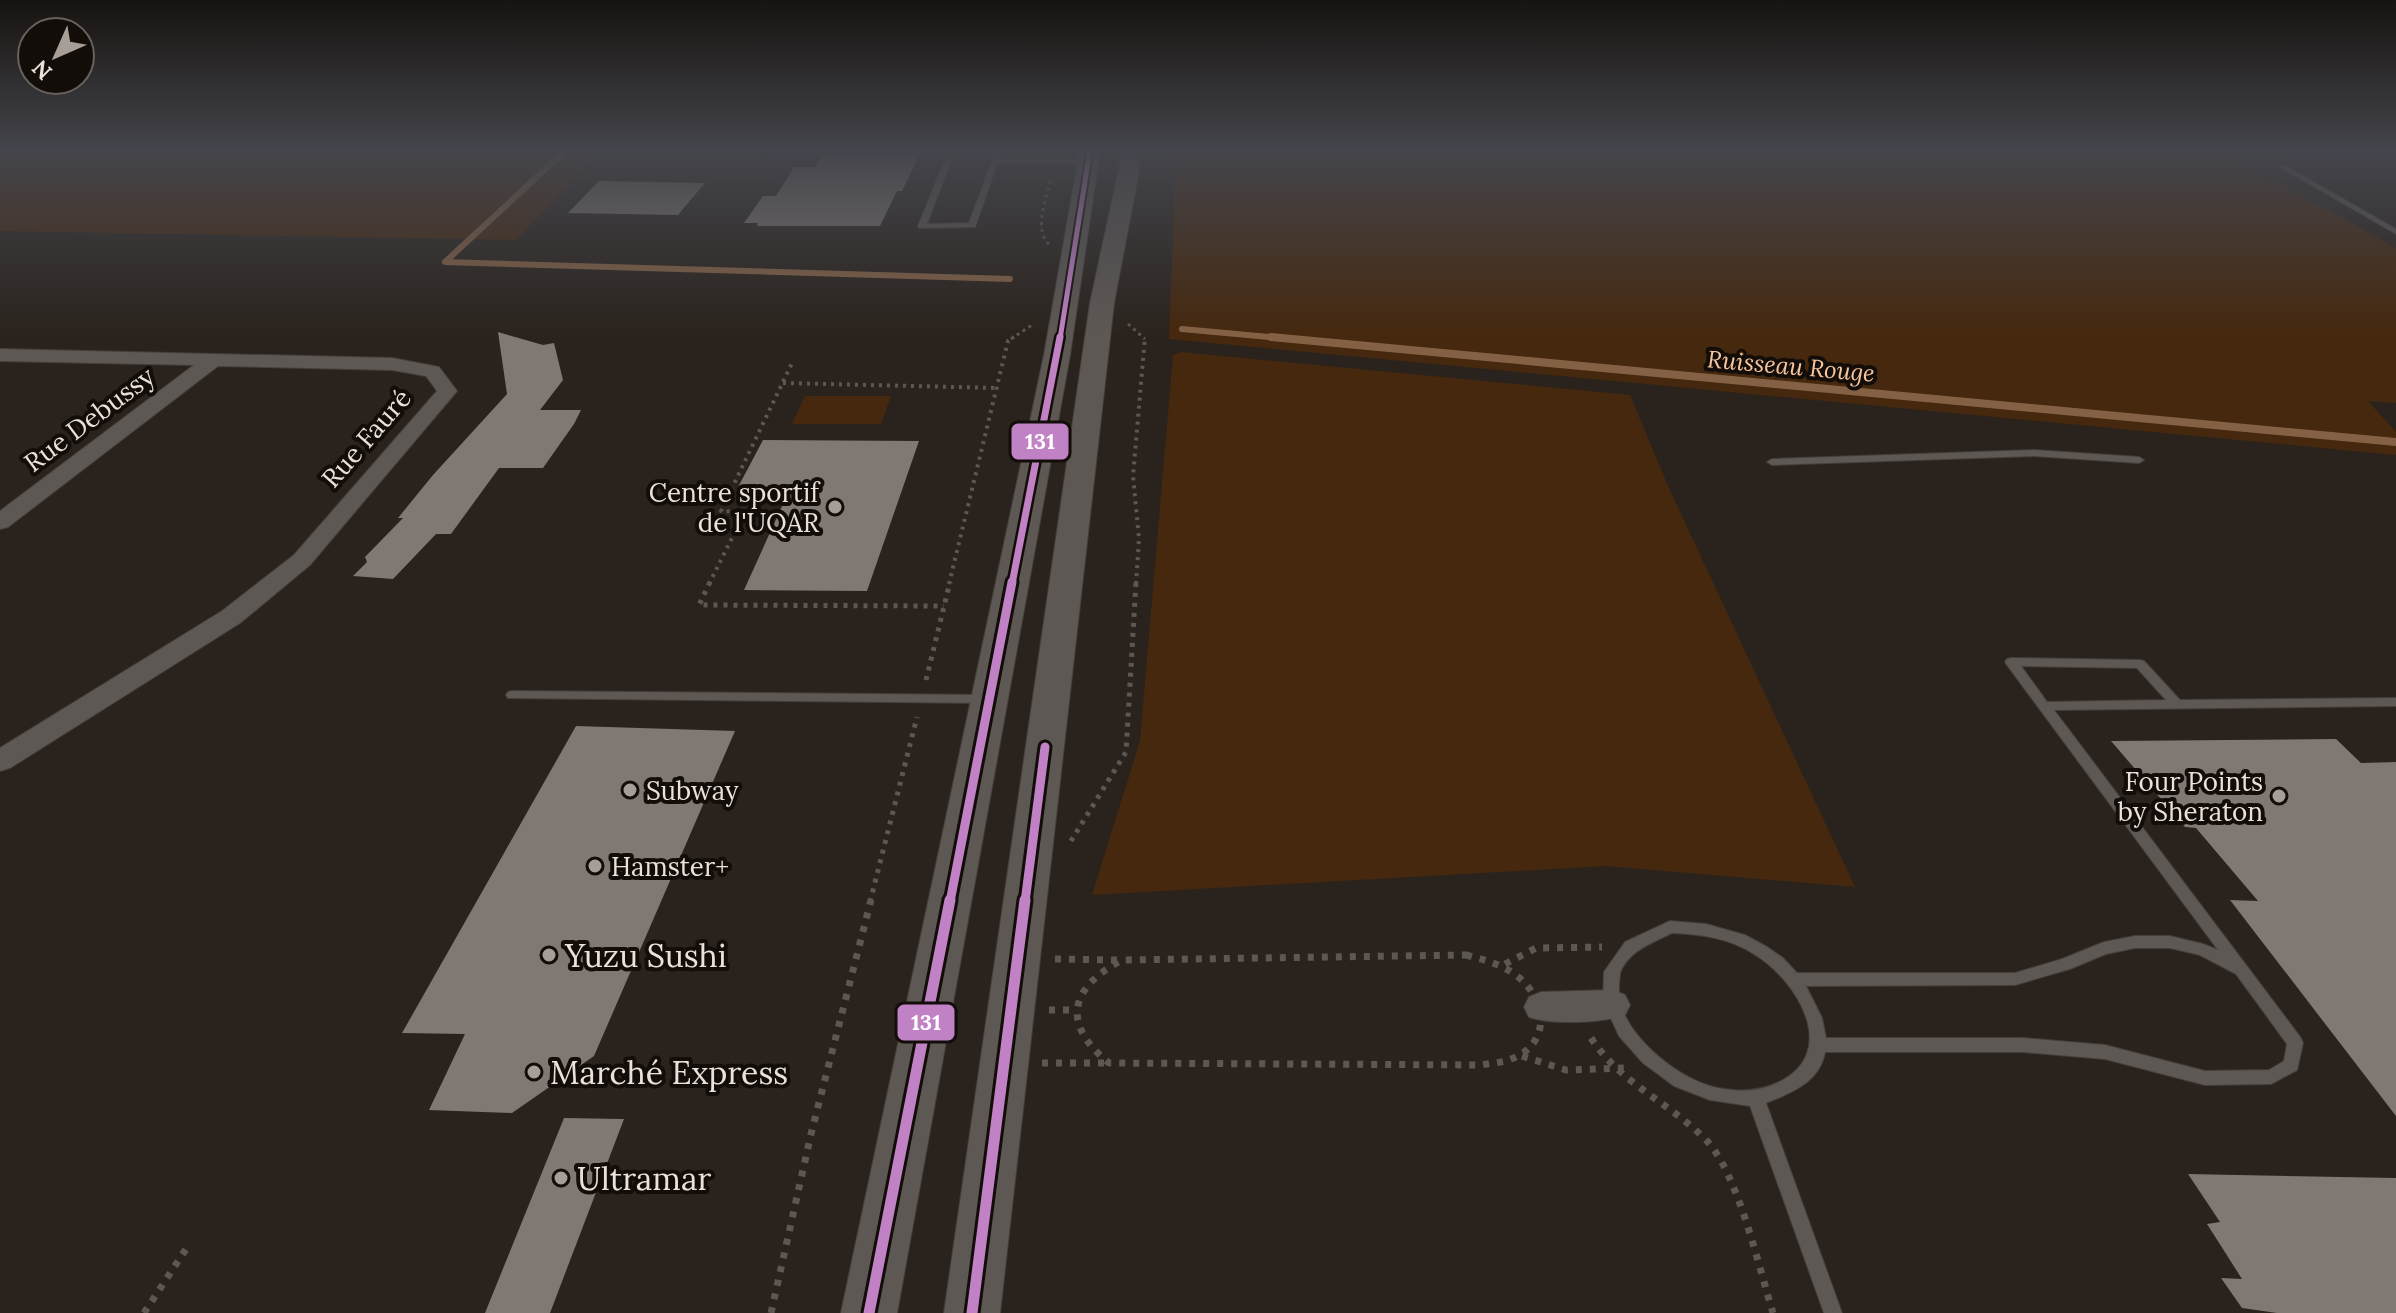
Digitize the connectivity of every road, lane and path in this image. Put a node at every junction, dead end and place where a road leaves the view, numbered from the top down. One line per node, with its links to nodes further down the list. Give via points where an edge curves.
1 (928, 211): 2 (lane, via 922,226 972,225)
2 (977, 211)
3 (1080, 211): 8 (main road)
4 (1122, 211): 7 (main road)
5 (2360, 211): 6 (lane)
6 (2396, 232)
7 (1102, 303): 25 (path, via 1145,337 1133,476 1139,539 1126,752); 27 (main road)
8 (1065, 307): 13 (path, via 1008,341); 20 (main road)
9 (0, 355): 10 (street, Rue Fauré)
10 (213, 360): 16 (street, Rue Debussy); 24 (street, Rue Fauré, via 392,364 432,371 447,391 302,560 231,617)
11 (793, 361): 12 (path)
12 (783, 383): 13 (path); 17 (path, via 721,511 745,512 699,605)
13 (997, 388): 17 (path)
14 (2139, 460): 15 (lane, via 2034,453)
15 (1772, 462)
16 (0, 522)
17 (944, 606): 19 (path)
18 (512, 695): 19 (lane)
19 (921, 698): 20 (lane); 43 (path)
20 (990, 699): 44 (main road)
21 (2396, 702): 22 (lane)
22 (2177, 705): 23 (lane); 23 (lane, via 2140,664 2011,662)
23 (2045, 706): 30 (lane)
24 (0, 761)
25 (1070, 843)
26 (1627, 946): 29 (path, via 1536,948); 31 (lane, via 1670,927 1701,928 1764,952); 32 (lane, via 1611,972 1610,999)
27 (1018, 959): 28 (path); 36 (main road)
28 (1122, 960): 29 (path, via 1466,955); 37 (path, via 1102,968 1088,982 1075,1017 1080,1035)
29 (1505, 965): 33 (path, via 1521,976)
30 (2241, 969): 31 (lane, via 2203,950 2170,942 2135,942 2015,979); 34 (lane, via 2295,1043 2291,1065 2271,1077 2205,1078 2105,1052 2023,1045)
31 (1794, 980): 34 (lane, via 1815,1014)
32 (1598, 1005): 33 (street); 38 (path, via 1589,1034); 39 (lane)
33 (1541, 1007): 35 (path, via 1536,1043)
34 (1820, 1045): 40 (lane, via 1793,1084)
35 (1522, 1056): 37 (path, via 1481,1065); 38 (path, via 1566,1070)
36 (1005, 1063): 37 (path); 45 (main road)
37 (1109, 1063)
38 (1611, 1068): 39 (path); 46 (path, via 1711,1144 1725,1170)
39 (1658, 1068): 40 (lane, via 1705,1092)
40 (1756, 1099): 47 (lane)
41 (188, 1246): 42 (path)
42 (144, 1313)
43 (771, 1313)
44 (869, 1313)
45 (972, 1313)
46 (1773, 1313)
47 (1833, 1313)

